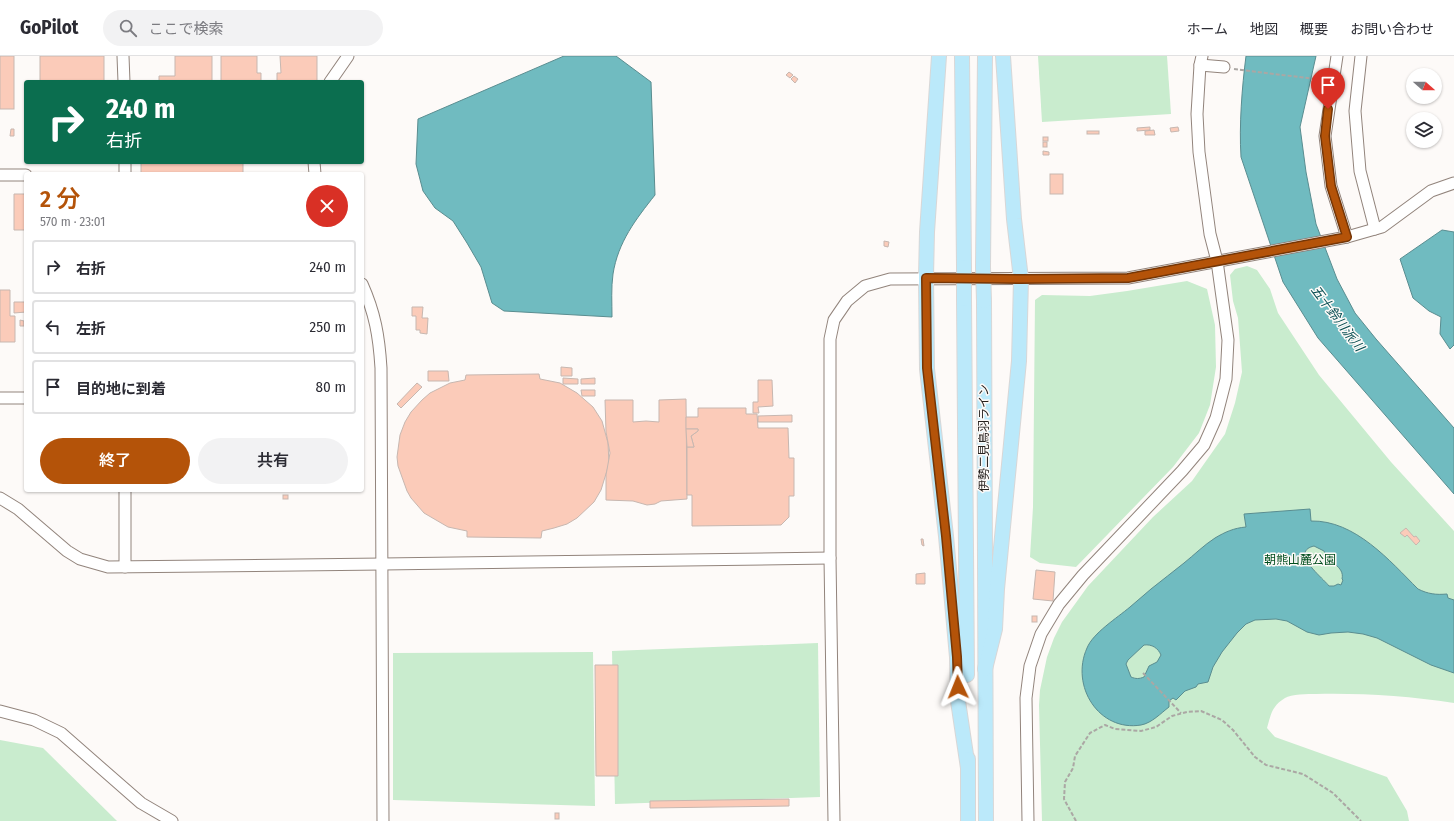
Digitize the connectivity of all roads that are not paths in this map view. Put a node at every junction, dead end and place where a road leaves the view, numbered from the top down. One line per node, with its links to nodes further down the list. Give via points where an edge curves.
1 (123, 56): 11 (street)
2 (348, 56): 12 (street)
3 (939, 56): 19 (main road)
4 (962, 56): 31 (main road, 伊勢二見鳥羽ライン, bridge)
5 (985, 56): 29 (main road, 伊勢二見鳥羽ライン, bridge)
6 (1003, 56): 20 (main road, via 1014,219)
7 (1337, 56): 17 (street, via 1325,136 1331,186)
8 (1361, 56): 16 (street, via 1354,111 1360,171)
9 (1201, 61): 10 (street); 18 (street, via 1197,114 1199,152 1210,234)
10 (1224, 67)
11 (124, 80)
12 (331, 80)
13 (0, 175): 14 (street)
14 (24, 175)
15 (1454, 183): 16 (street, via 1431,191)
16 (1375, 229): 17 (street)
17 (1347, 237): 18 (street)
18 (1217, 261): 20 (street, via 1128,278); 37 (street, via 1228,340 1226,379 1216,418 1204,444 1058,604 1041,634 1030,666 1026,698)
19 (926, 278): 20 (street); 26 (street, via 890,279 865,286 847,301 834,320 830,339); 31 (main road, via 927,368 946,536 957,657 958,701)
20 (1021, 279): 29 (main road, via 1019,361 995,629)
21 (364, 289): 27 (street, via 373,309 380,346)
22 (0, 398): 23 (street)
23 (24, 398)
24 (125, 492): 28 (street)
25 (0, 498): 28 (street, via 18,509 80,560 108,567)
26 (830, 558): 27 (street); 34 (street)
27 (383, 564): 28 (street); 33 (street)
28 (125, 567)
29 (985, 669): 36 (main road, 伊勢二見鳥羽ライン)
30 (0, 711): 32 (street, via 34,720 61,733 141,803)
31 (968, 768): 35 (main road, 伊勢二見鳥羽ライン)
32 (172, 821)
33 (383, 821)
34 (834, 821)
35 (968, 821)
36 (986, 821)
37 (1028, 821)

